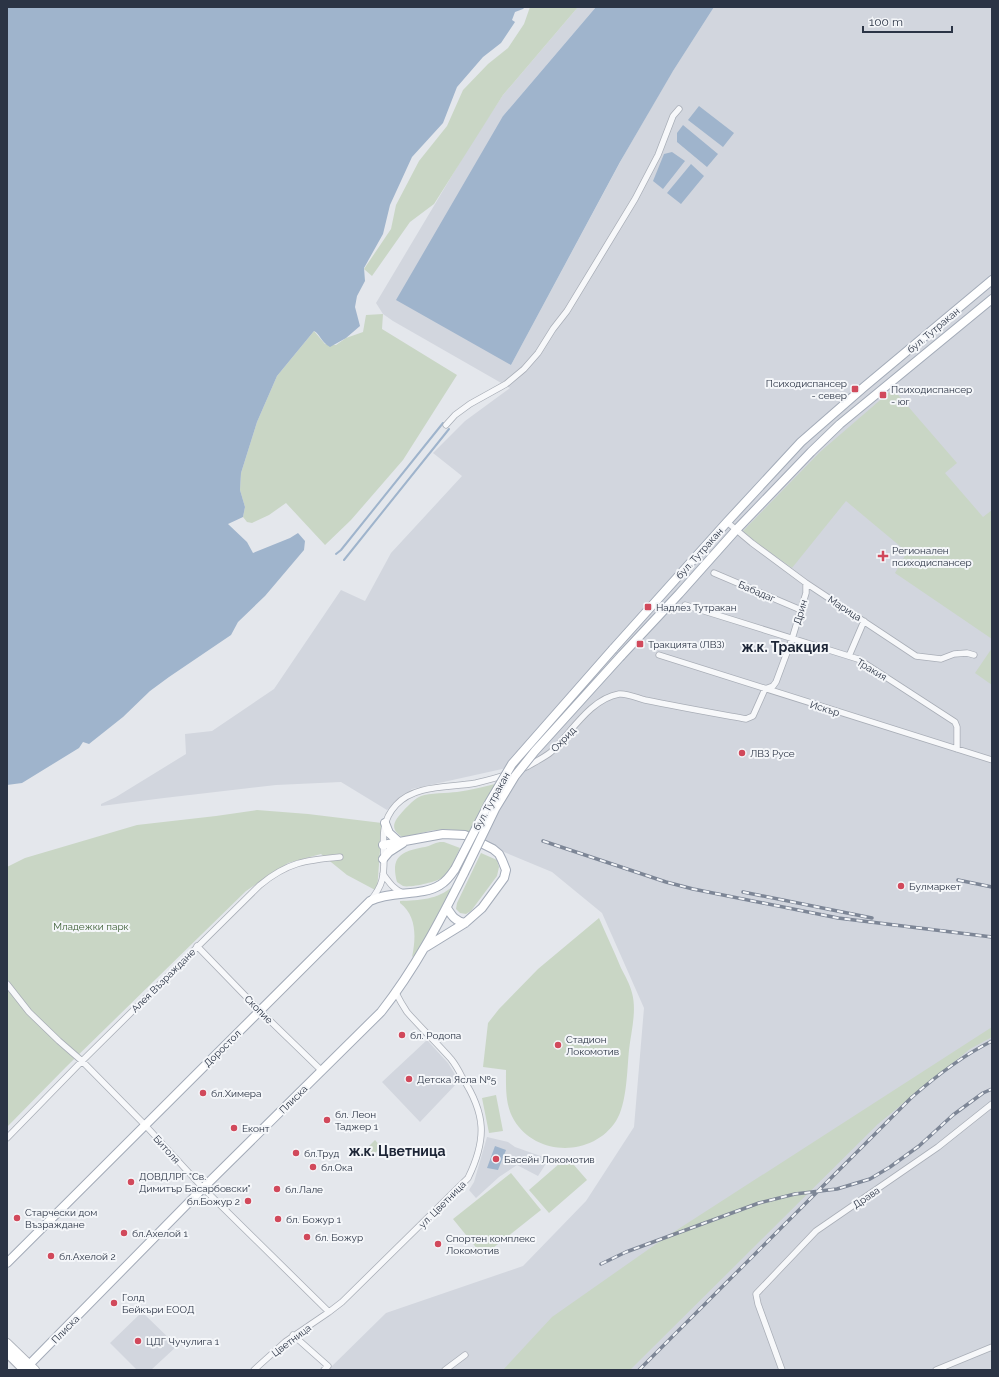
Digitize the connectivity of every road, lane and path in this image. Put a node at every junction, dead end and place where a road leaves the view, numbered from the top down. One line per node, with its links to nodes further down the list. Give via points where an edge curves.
1 (679, 109): 5 (street, via 673,116 658,155 635,199 567,311 552,329 538,353 506,384 460,411)
2 (992, 280): 3 (main road, бул. Тутракан)
3 (984, 287): 4 (main road); 6 (main road, бул. Тутракан, via 814,430)
4 (992, 297): 7 (main road, бул. Тутракан, via 840,424)
5 (446, 425)
6 (727, 522): 7 (street, Марица); 26 (main road, бул. Тутракан, bridge, via 512,764)
7 (736, 530): 9 (street, Марица); 27 (main road, бул. Тутракан, bridge, via 515,776 495,809)
8 (714, 573): 11 (street, Бабадаг)
9 (806, 583): 11 (street, Дрин); 12 (street, Марица)
10 (685, 605): 13 (street, Тракия)
11 (801, 610): 13 (street, Дрин)
12 (864, 621): 15 (street, Марица, via 916,656 941,659 954,654); 16 (street)
13 (792, 638): 16 (street, Тракия); 17 (street, Дрин, via 776,682)
14 (659, 655): 17 (street, Искър)
15 (974, 655)
16 (849, 656): 19 (street, Тракия, via 858,659 955,722)
17 (765, 689): 18 (street, Дрин, via 753,716); 19 (street, Искър)
18 (746, 719): 21 (street, Охрид, via 644,700 620,693 605,698 591,709 550,752 528,766 477,782 414,792 403,798 389,814)
19 (957, 749): 20 (street, Искър)
20 (992, 760)
21 (385, 823): 22 (main road, via 389,833); 23 (street, Охрид)
22 (403, 841): 23 (main road); 25 (main road); 32 (main road, via 443,834 465,835 498,854 506,870 504,878 482,908)
23 (383, 845): 25 (street, Охрид)
24 (340, 857): 33 (street, Алея Възраждане, via 289,866 269,877)
25 (384, 859): 28 (street, Охрид)
26 (455, 869): 29 (main road, Доростол, via 435,888)
27 (464, 873): 31 (main road, Плиска)
28 (383, 874): 29 (street, via 391,885); 30 (street, Охрид, via 379,888)
29 (404, 893): 30 (main road, Доростол)
30 (370, 901): 37 (main road, Доростол)
31 (447, 908): 32 (main road, via 454,919); 34 (main road, Плиска)
32 (465, 923): 34 (main road)
33 (197, 946): 37 (street, Скопие); 38 (street, Алея Възраждане)
34 (425, 947): 36 (main road, Плиска)
35 (7, 984): 38 (street, Битоля, via 29,1012)
36 (396, 993): 39 (main road, Плиска, via 381,1012); 45 (street, ул. Цветница, via 406,1010 452,1060 474,1095 481,1121 478,1153 468,1178)
37 (260, 1010): 39 (street, Скопие); 41 (main road, Доростол)
38 (82, 1061): 41 (street, Битоля); 42 (street, Алея Възраждане)
39 (322, 1071): 43 (main road, Плиска)
40 (992, 1104): 55 (street, Драва, via 938,1146 816,1231 756,1294)
41 (145, 1125): 43 (street, Битоля); 44 (main road, Доростол)
42 (7, 1138)
43 (203, 1188): 45 (street, Битоля); 51 (main road, Плиска)
44 (7, 1263)
45 (329, 1312): 46 (street, Цветница)
46 (294, 1335): 52 (street, Цветница); 53 (street, via 328,1366)
47 (7, 1344): 51 (main road)
48 (992, 1347): 56 (street)
49 (7, 1353): 51 (main road)
50 (465, 1355): 54 (street)
51 (30, 1368)
52 (254, 1370)
53 (324, 1370)
54 (445, 1370)
55 (782, 1370)
56 (936, 1370)

